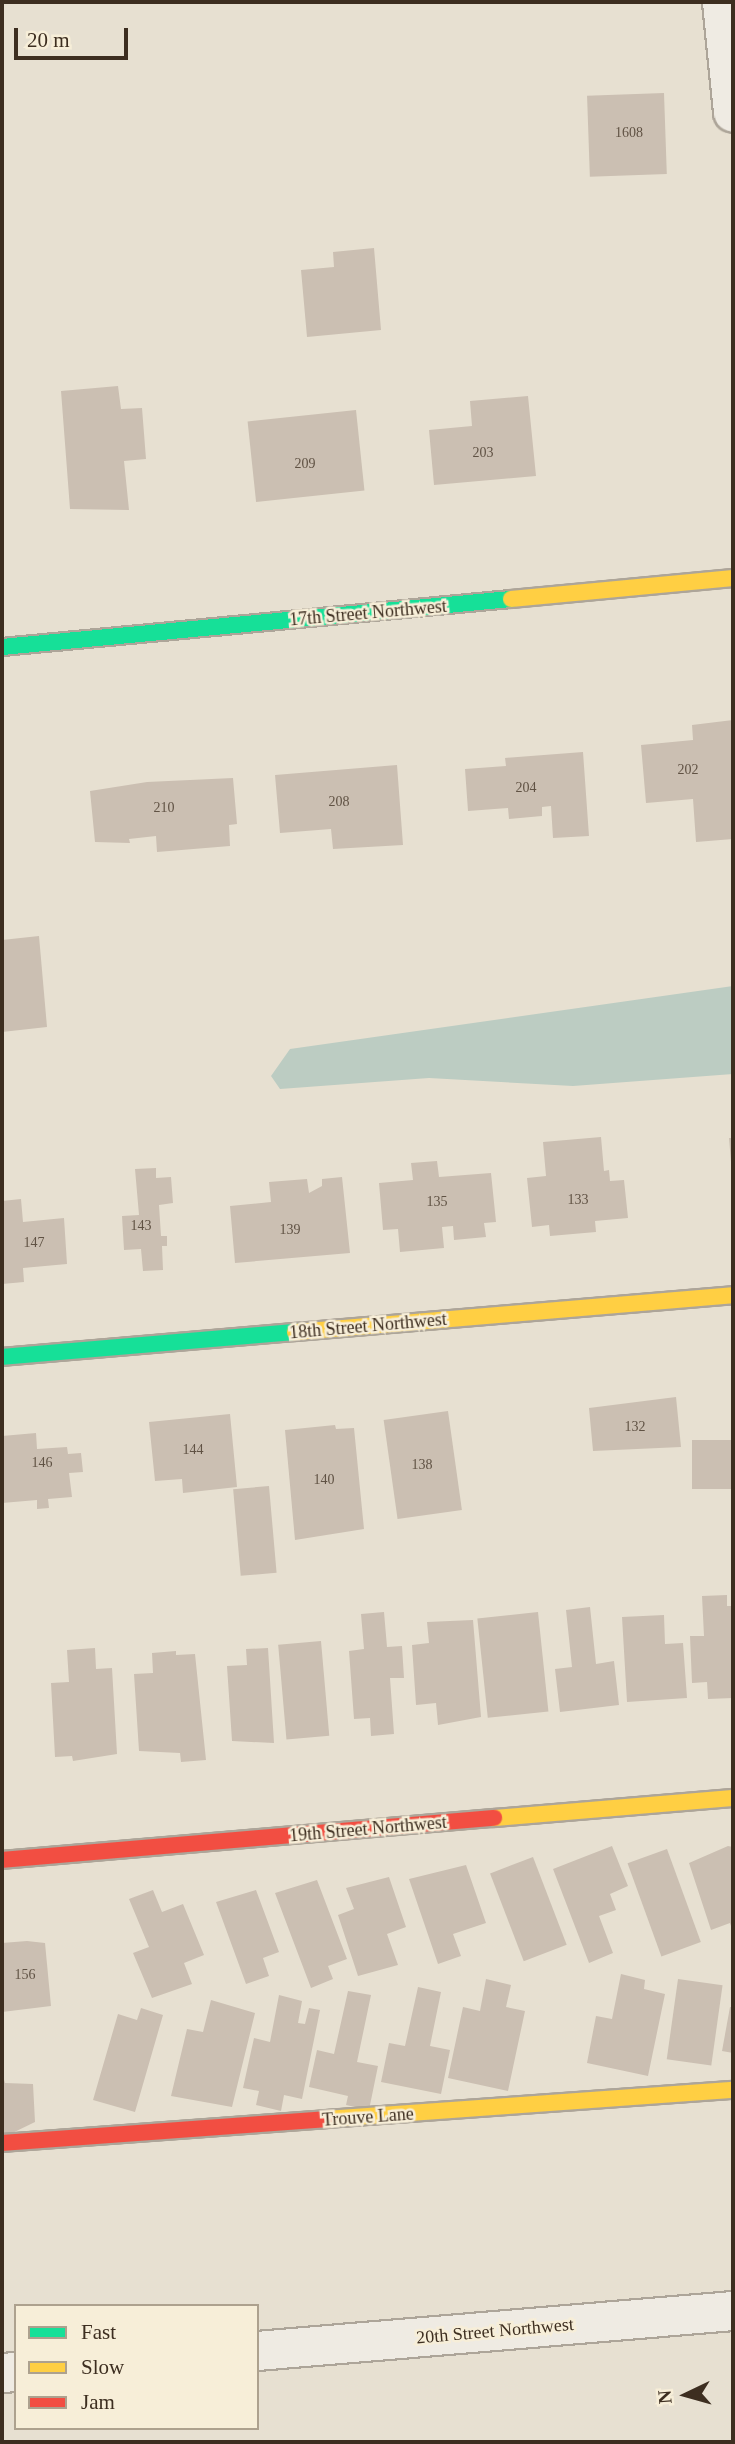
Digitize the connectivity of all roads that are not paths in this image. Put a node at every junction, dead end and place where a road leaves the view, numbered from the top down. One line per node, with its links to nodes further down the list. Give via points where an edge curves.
1 (722, 2): 2 (street)
2 (733, 112)
3 (733, 578): 4 (street, 17th Street Northwest)
4 (2, 647)
5 (733, 1295): 6 (street, 18th Street Northwest)
6 (2, 1357)
7 (733, 1798): 8 (street, 19th Street Northwest)
8 (2, 1860)
9 (733, 2091): 10 (street, Trouve Lane)
10 (2, 2143)
11 (733, 2311): 12 (street, 20th Street Northwest)
12 (259, 2351)

